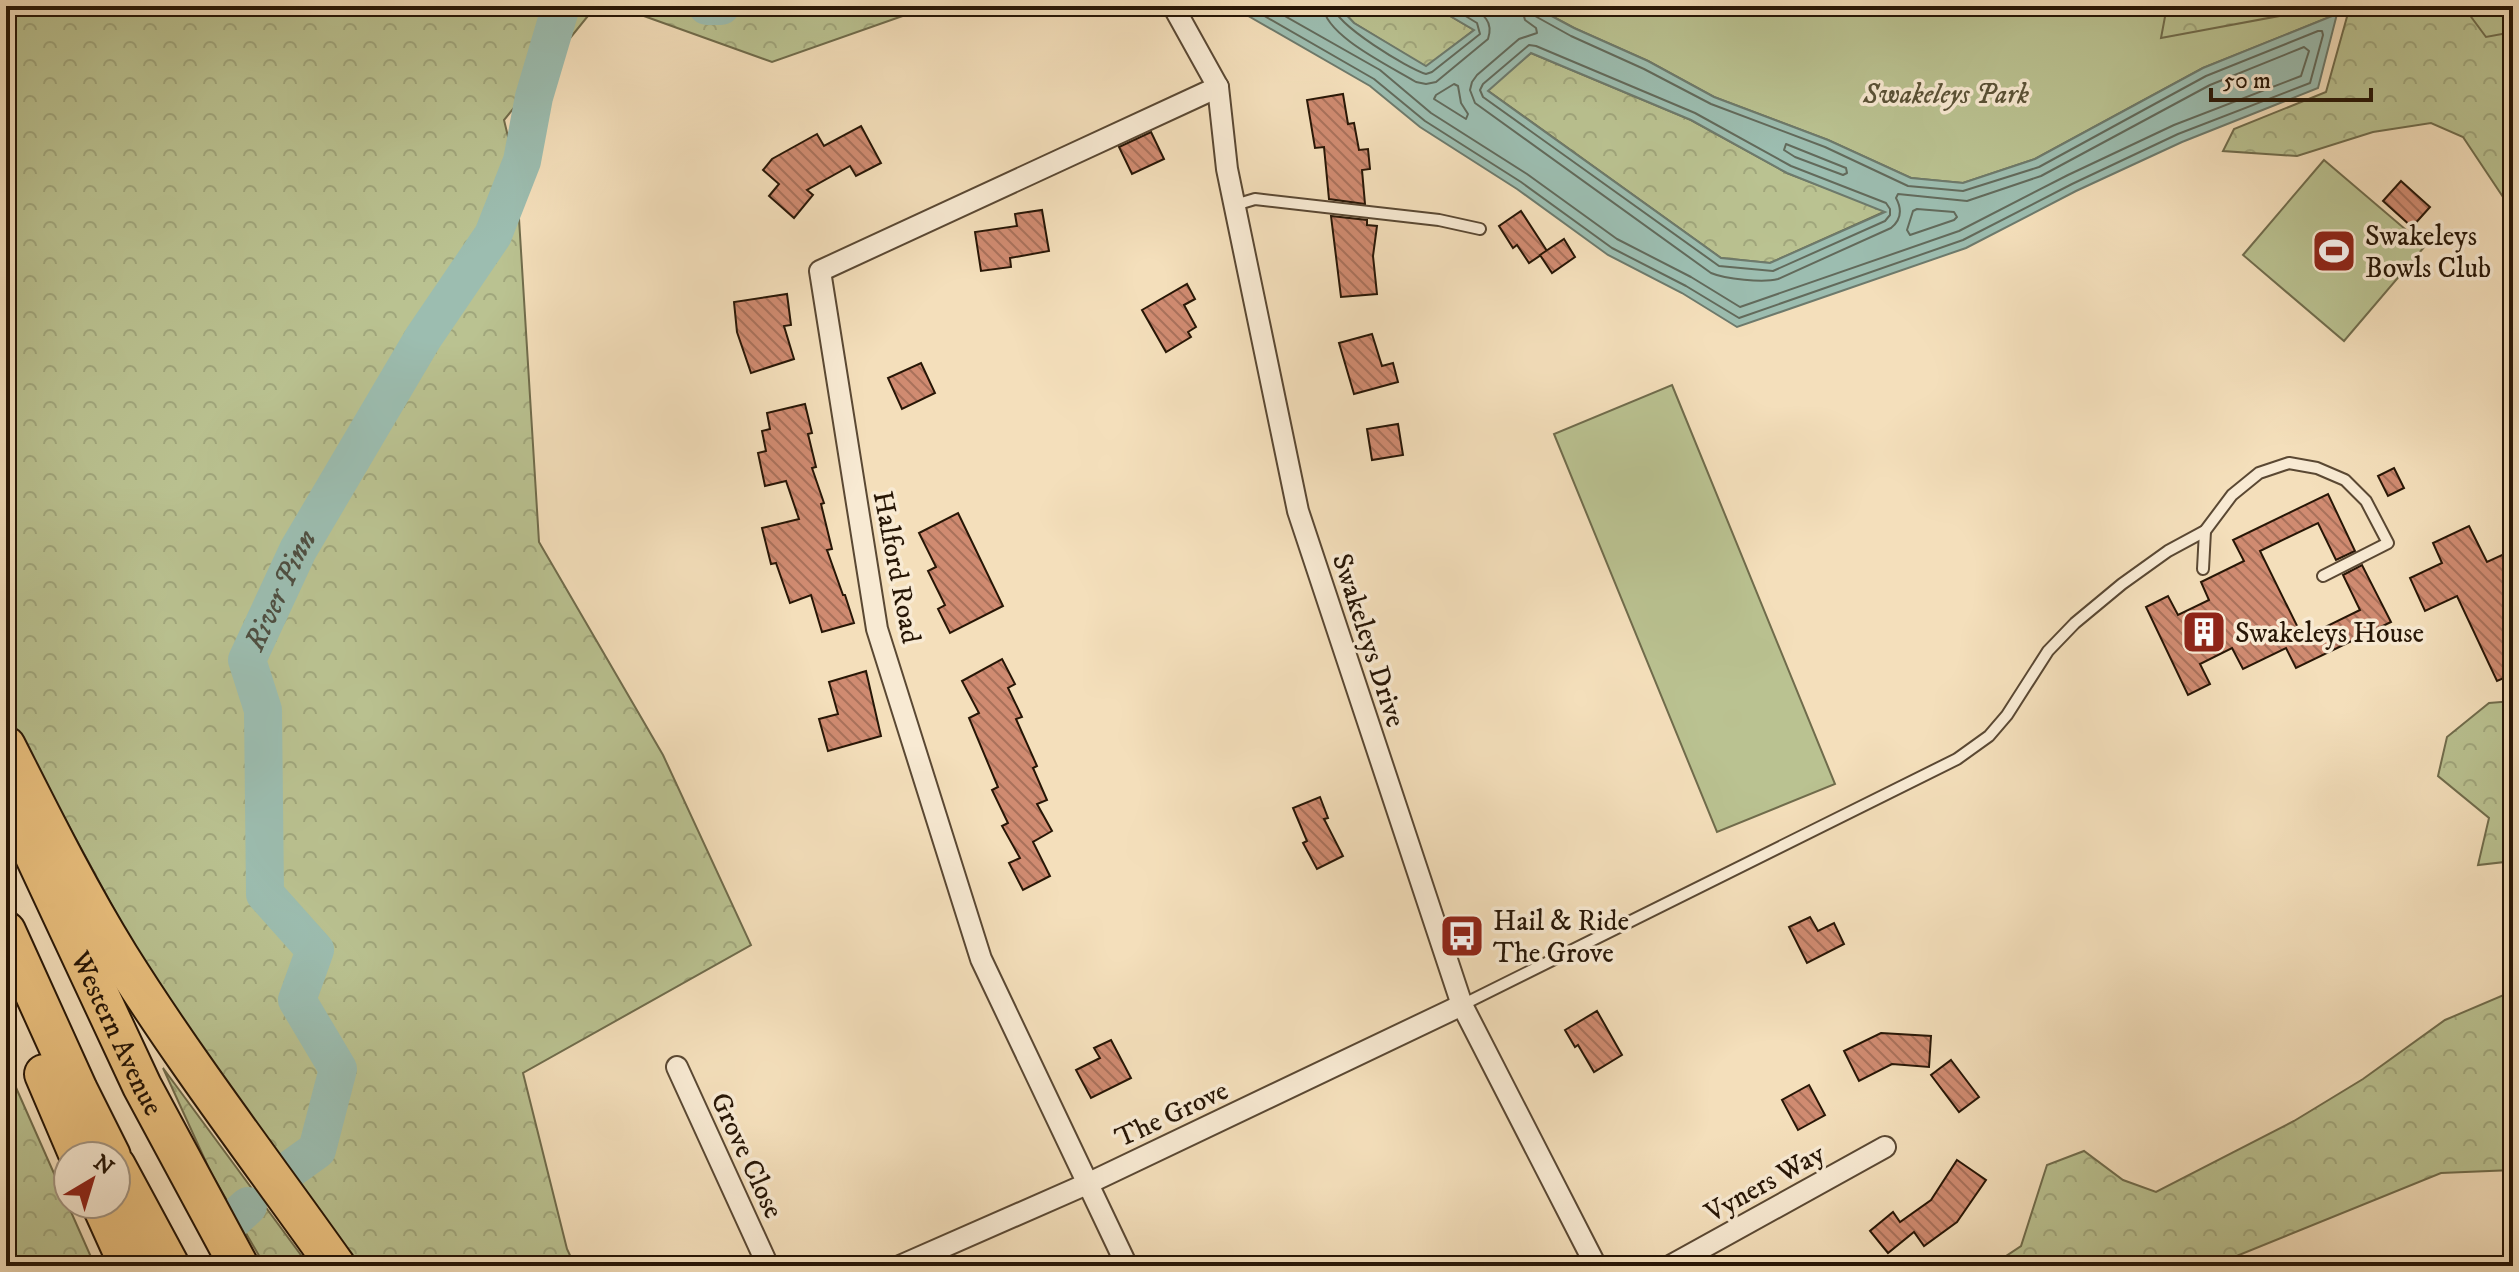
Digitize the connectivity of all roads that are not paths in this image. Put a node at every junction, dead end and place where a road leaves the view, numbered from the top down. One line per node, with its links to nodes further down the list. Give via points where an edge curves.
1 (1173, 6): 2 (street, Swakeleys Drive)
2 (1218, 87): 3 (street, Swakeleys Drive); 17 (street, Halford Road, via 820,271 877,629 981,959)
3 (1235, 205): 4 (lane, via 1255,199); 12 (street, Swakeleys Drive, via 1298,511)
4 (1480, 229)
5 (2205, 531): 6 (lane); 7 (lane, via 2232,495 2259,473 2289,463 2317,468 2345,480 2366,501 2388,543); 12 (lane, via 2168,551 2075,623 2048,651 1989,736 1957,759)
6 (2203, 569)
7 (2323, 576)
8 (6, 746): 23 (highway, via 117,952)
9 (6, 794): 22 (highway, Western Avenue, via 142,1086)
10 (6, 931): 15 (highway)
11 (6, 982): 14 (highway)
12 (1462, 1005): 17 (street, The Grove); 27 (street, Swakeleys Drive)
13 (677, 1067): 24 (street, Grove Close)
14 (72, 1140)
15 (103, 1140)
16 (1885, 1147): 28 (street, Vyners Way)
17 (1089, 1183): 25 (street, The Grove); 26 (street, Halford Road)
18 (132, 1196): 21 (highway)
19 (108, 1220): 20 (highway)
20 (129, 1266)
21 (170, 1266)
22 (239, 1266)
23 (336, 1266)
24 (768, 1266)
25 (900, 1266)
26 (1127, 1266)
27 (1596, 1266)
28 (1670, 1266)

